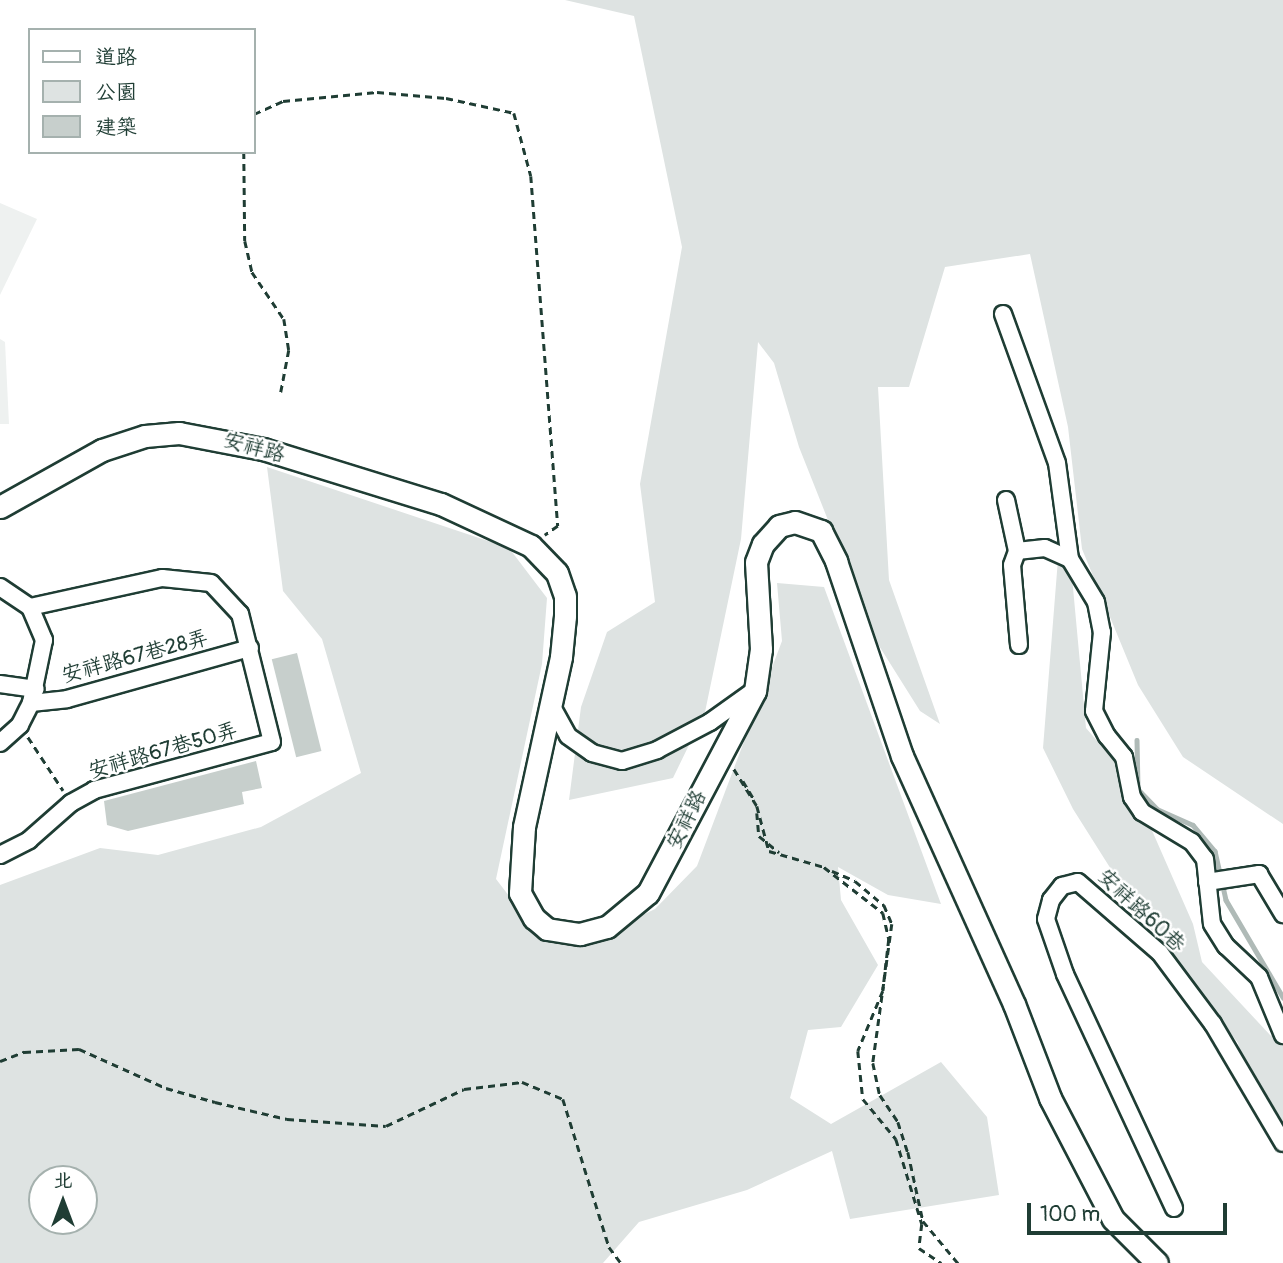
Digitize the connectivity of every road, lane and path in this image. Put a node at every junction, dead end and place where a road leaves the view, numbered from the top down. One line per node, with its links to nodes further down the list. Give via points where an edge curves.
1 (256, 113): 7 (path, via 283,101 377,92 446,98 514,113 531,176 558,526)
2 (244, 154): 4 (path, via 245,241 252,272 284,319 289,350)
3 (1003, 314): 9 (street, via 1057,463)
4 (281, 392)
5 (1006, 500): 8 (street)
6 (0, 507): 7 (street, 安祥路, via 102,450 145,436 179,433 263,449 441,504)
7 (531, 546): 17 (street, 安祥路, via 556,573 565,596 561,657)
8 (1017, 551): 9 (street, via 1045,548); 12 (street, via 1012,565)
9 (1070, 559): 23 (street, via 1096,602 1102,632 1094,711 1124,757 1137,804 1192,842 1205,859)
10 (0, 587): 11 (street)
11 (30, 607): 13 (street, via 162,578 192,578 211,583 227,597 240,614); 16 (street, via 44,640)
12 (1019, 645)
13 (250, 648): 16 (street, 安祥路67巷28弄, via 67,699); 21 (street, 安祥路67巷50弄, via 272,743 94,790)
14 (0, 684): 16 (street, 安祥路67巷28弄)
15 (754, 691): 17 (street, via 689,733 622,761 592,753 568,736); 20 (street, 安祥路); 32 (street, 安祥路, via 761,649 756,562 763,544 779,526 810,524 830,545 902,756 1014,1004 1050,1098 1113,1219)
16 (33, 696): 18 (street)
17 (551, 705): 20 (street, 安祥路, via 519,872 525,905 555,933 590,934 648,894)
18 (20, 725): 19 (street); 21 (path)
19 (0, 743)
20 (725, 754): 30 (path, via 757,806 769,851 824,867 883,913 889,939 883,991 858,1051 863,1099 896,1139 922,1224 919,1248); 31 (path, via 755,800 759,836 780,853 855,881 884,905 892,924 891,962 873,1038 873,1063 880,1095 898,1122 908,1152 923,1221)
21 (71, 803): 22 (street, 安祥路67巷50弄, via 29,840)
22 (0, 855)
23 (1208, 882): 24 (street, via 1259,874); 25 (street, via 1212,924 1226,946 1259,977)
24 (1283, 914)
25 (1283, 1035)
26 (0, 1060): 29 (path, via 24,1052 79,1049 166,1088 215,1102 287,1119 387,1126 464,1089 522,1083 563,1099 608,1247)
27 (1283, 1143): 28 (street, 安祥路60巷, via 1213,1024 1160,953 1078,882 1062,886 1051,900 1046,919 1057,951)
28 (1174, 1208)
29 (621, 1263)
30 (941, 1263)
31 (958, 1263)
32 (1157, 1263)

